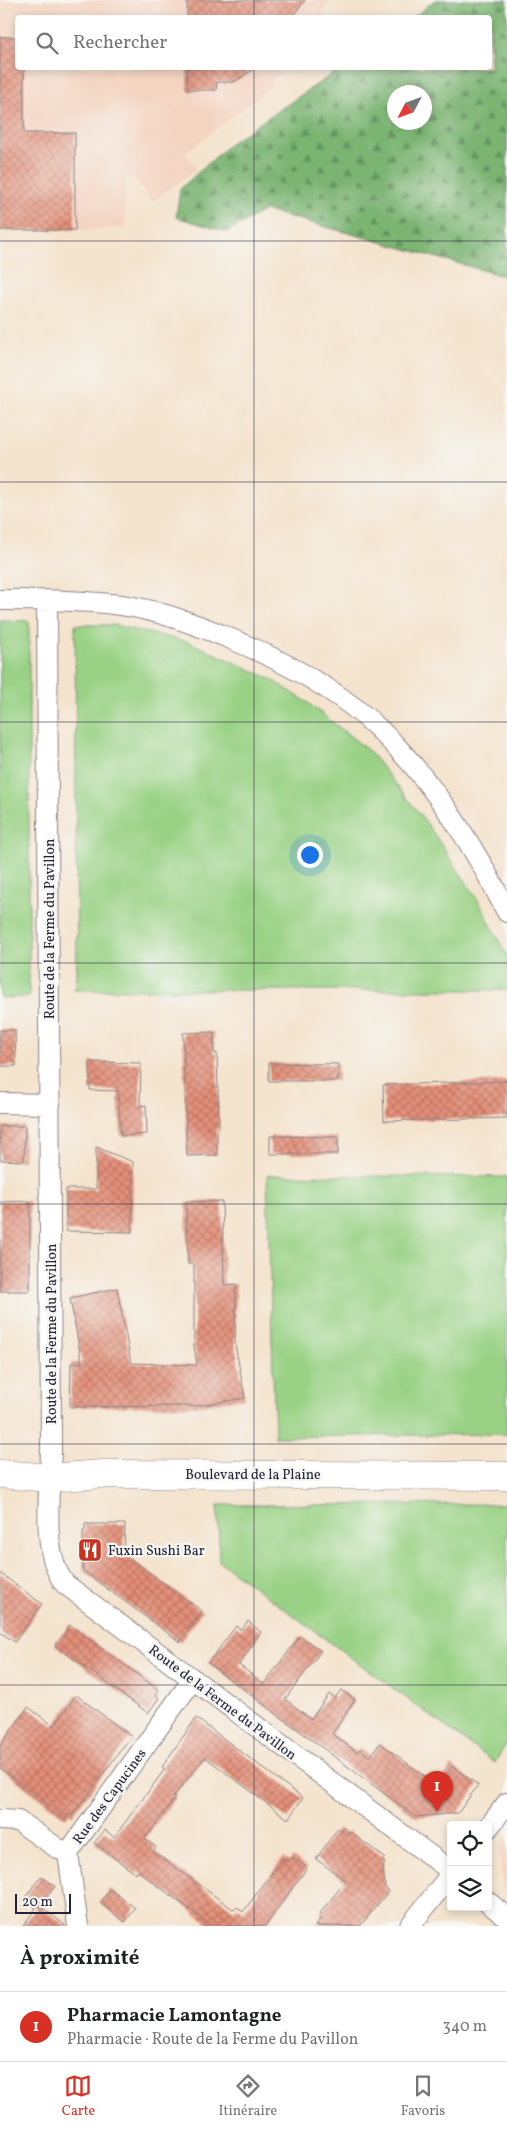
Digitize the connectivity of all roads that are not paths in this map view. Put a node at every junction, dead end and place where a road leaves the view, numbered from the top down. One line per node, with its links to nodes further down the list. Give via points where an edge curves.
1 (0, 600): 2 (street)
2 (47, 600): 3 (street, via 122,605 196,624 306,675 380,730 422,776 457,823); 5 (street, Route de la Ferme du Pavillon)
3 (507, 912)
4 (0, 1103): 5 (street)
5 (50, 1104): 8 (street, Route de la Ferme du Pavillon)
6 (0, 1474): 8 (main road, Boulevard de la Plaine)
7 (507, 1476): 8 (main road, Boulevard de la Plaine, via 102,1474)
8 (51, 1478): 9 (street, Route de la Ferme du Pavillon, via 48,1510 56,1573 65,1584)
9 (193, 1679): 13 (street, Rue des Capucines); 14 (street, Route de la Ferme du Pavillon)
10 (507, 1803): 12 (street)
11 (0, 1820): 13 (street, via 18,1820 57,1848)
12 (492, 1823)
13 (68, 1852): 18 (street, Rue des Capucines)
14 (447, 1869)
15 (447, 1877): 19 (street)
16 (492, 1905): 17 (street)
17 (507, 1918)
18 (78, 1926)
19 (410, 1926)

